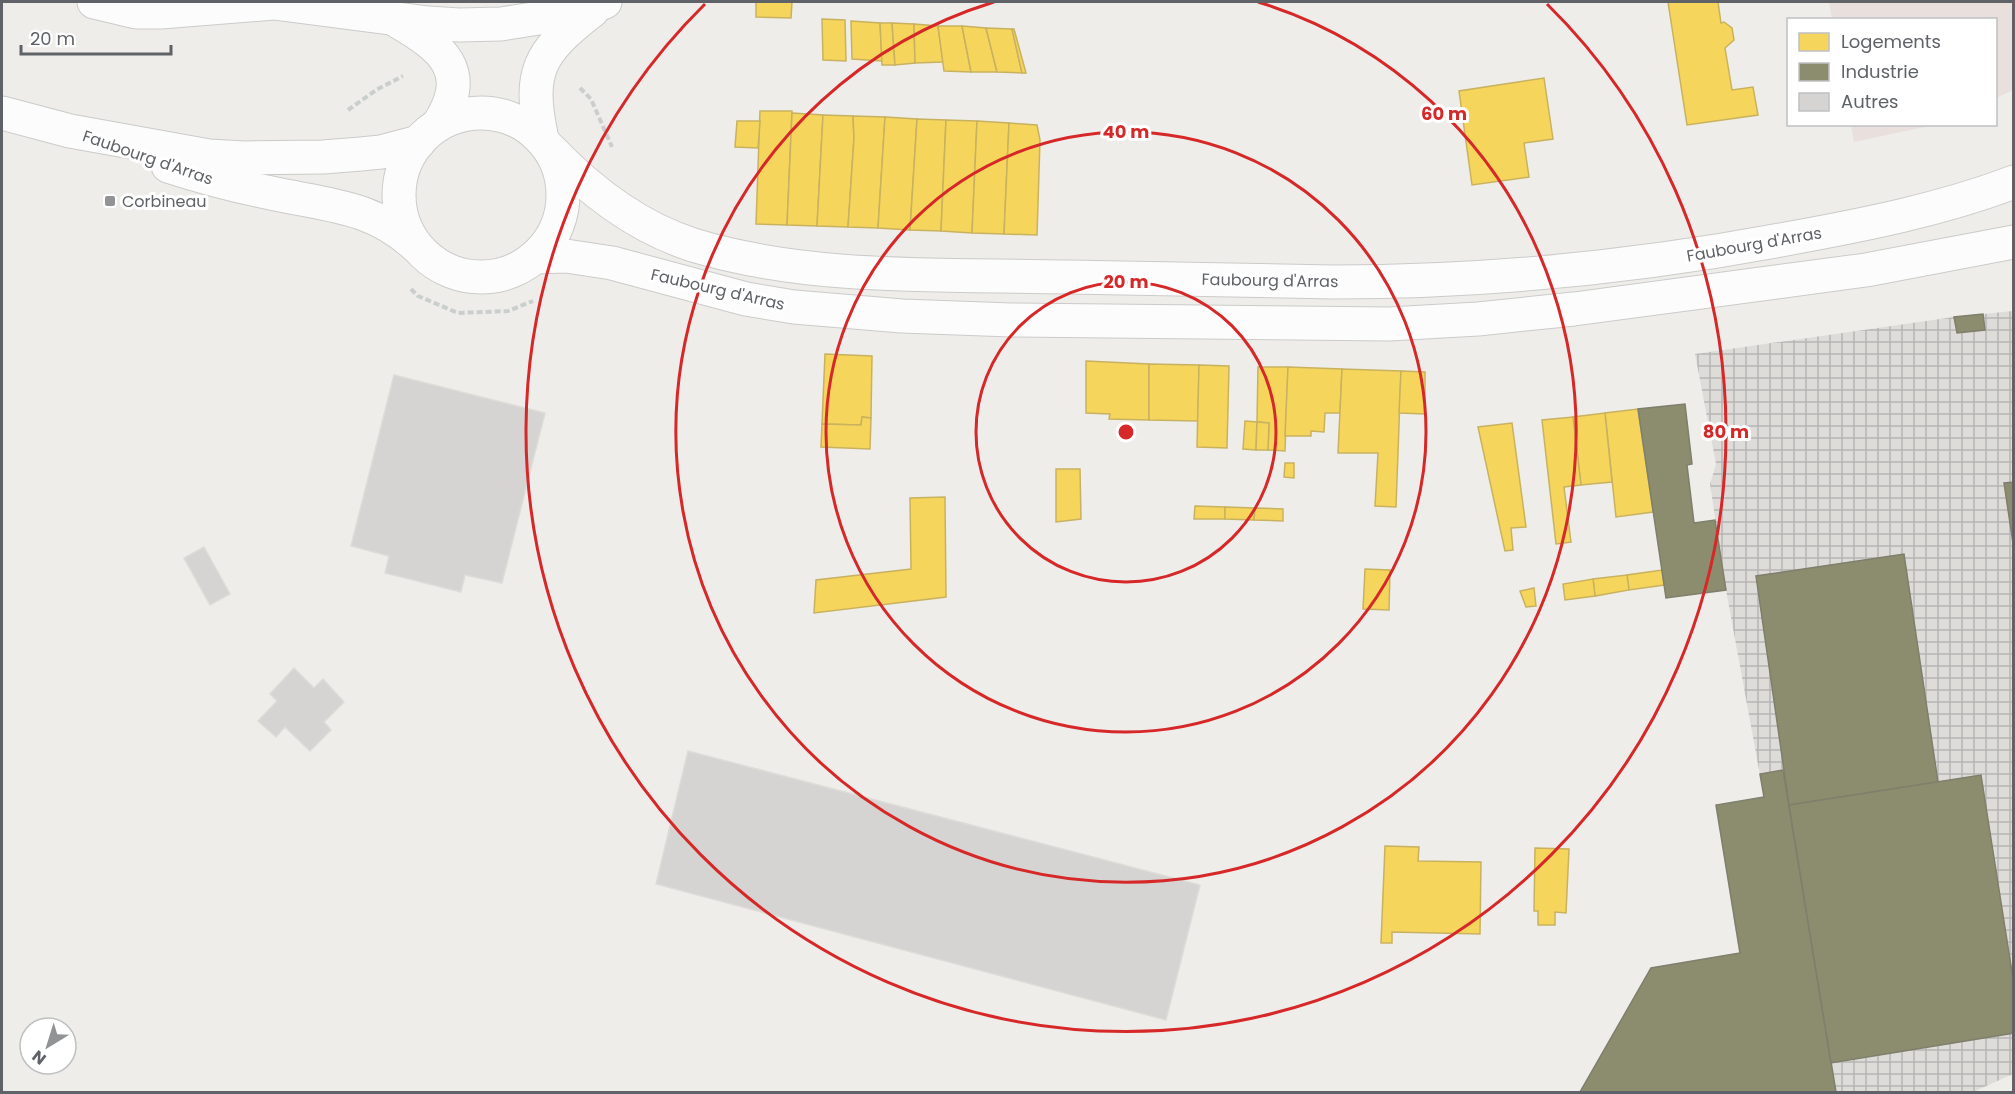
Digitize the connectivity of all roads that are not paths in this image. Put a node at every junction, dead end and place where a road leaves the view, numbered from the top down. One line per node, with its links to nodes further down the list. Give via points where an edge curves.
1 (94, 2): 3 (main road, via 136,12 274,3)
2 (603, 3): 3 (main road, via 571,14 501,24); 7 (main road, via 555,42 539,70 537,112)
3 (393, 19): 6 (main road, via 426,38 449,65 452,100)
4 (2, 112): 5 (main road)
5 (70, 131): 6 (main road, Faubourg d'Arras, via 210,156 244,158 323,158 381,152); 10 (main road, Faubourg d'Arras, via 213,180 342,206 385,222)
6 (429, 133): 7 (main road, via 461,115 487,113 516,121); 10 (main road, via 401,176 399,201 405,226)
7 (546, 144): 8 (main road, Faubourg d'Arras, via 614,206 671,237 790,266 918,274 1337,282 1547,273 1703,254 1821,233 1917,212); 11 (main road, via 560,174 562,206 551,238)
8 (2013, 182)
9 (2013, 242): 11 (main road, Faubourg d'Arras, via 1866,270 1596,306 1389,324 902,316 794,307 612,263 566,256)
10 (419, 248): 11 (main road, via 438,265 462,275 500,275)
11 (534, 257)

